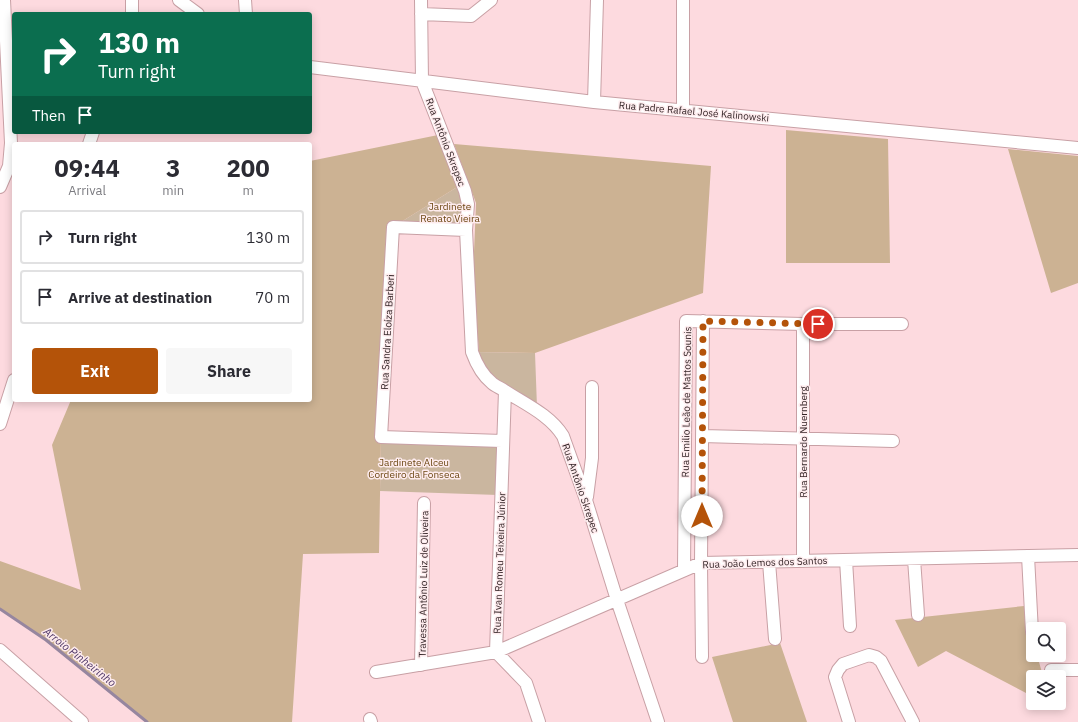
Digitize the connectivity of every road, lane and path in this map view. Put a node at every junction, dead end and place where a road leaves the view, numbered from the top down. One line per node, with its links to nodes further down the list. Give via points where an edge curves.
1 (4, 0): 14 (street)
2 (132, 0): 9 (street)
3 (179, 0): 10 (street)
4 (245, 0): 11 (street)
5 (421, 0): 12 (street)
6 (491, 0): 12 (street, via 471,16)
7 (597, 0): 16 (street)
8 (683, 0): 17 (street)
9 (132, 12)
10 (195, 12)
11 (246, 12)
12 (421, 14): 15 (street)
13 (312, 67): 15 (street, Rua Padre Rafael José Kalinowski)
14 (12, 78): 19 (street, via 9,166)
15 (422, 80): 16 (street, Rua Padre Rafael José Kalinowski); 20 (street, Rua Antônio Skrepec, via 465,191 468,204)
16 (594, 102): 17 (street, Rua Padre Rafael José Kalinowski)
17 (683, 110): 18 (street, Rua Padre Rafael José Kalinowski)
18 (1078, 148)
19 (0, 187)
20 (466, 230): 26 (street, Rua Antônio Skrepec, via 472,352 486,376); 30 (street, Rua Sandra Eloíza Barberi, via 393,227 381,437)
21 (703, 321): 22 (street); 28 (street, Rua Emilio Leão de Mattos Sounis); 32 (street, Rua Emilio Leão de Mattos Sounis, via 686,321)
22 (803, 324): 23 (street); 29 (street, Rua Bernardo Nuernberg)
23 (902, 324)
24 (12, 386): 27 (street)
25 (592, 387): 34 (street, via 592,458)
26 (505, 391): 30 (street, Rua Ivan Romeu Teixeira Júnior); 34 (street, Rua Antônio Skrepec, via 559,429)
27 (0, 424)
28 (702, 436): 29 (street); 33 (street, Rua Emilio Leão de Mattos Sounis)
29 (803, 439): 31 (street); 40 (street, Rua Bernardo Nuernberg)
30 (502, 441): 50 (street, Rua Ivan Romeu Teixeira Júnior)
31 (893, 441)
32 (685, 485): 33 (street); 43 (street, Rua Emilio Leão de Mattos Sounis)
33 (702, 486): 42 (street, Rua Emilio Leão de Mattos Sounis)
34 (586, 500): 44 (street, Rua Antônio Skrepec)
35 (424, 503): 52 (street, Travessa Antônio Luiz de Oliveira)
36 (1078, 555): 37 (street, Rua João Lemos dos Santos)
37 (1028, 556): 38 (street, Rua João Lemos dos Santos); 46 (street)
38 (914, 559): 39 (street, Rua João Lemos dos Santos); 45 (street)
39 (846, 560): 40 (street, Rua João Lemos dos Santos); 47 (street)
40 (803, 561): 41 (street, Rua João Lemos dos Santos)
41 (770, 562): 42 (street, Rua João Lemos dos Santos); 48 (street)
42 (701, 563): 43 (street, Rua João Lemos dos Santos); 51 (street, Rua Emilio Leão de Mattos Sounis)
43 (684, 570): 44 (street, Rua João Lemos dos Santos)
44 (617, 600): 50 (street, Rua João Lemos dos Santos); 58 (street, Rua Antônio Skrepec)
45 (918, 615)
46 (1031, 622)
47 (850, 626)
48 (775, 639)
49 (0, 650): 56 (street)
50 (496, 652): 52 (street, Rua João Lemos dos Santos); 57 (street, via 526,683)
51 (702, 657)
52 (421, 665): 55 (street, Rua João Lemos dos Santos)
53 (1066, 670): 54 (street)
54 (1078, 670)
55 (376, 672)
56 (82, 722)
57 (539, 722)
58 (658, 722)
59 (849, 722): 60 (street, via 835,678 843,664 869,655 881,661)
60 (913, 722)

